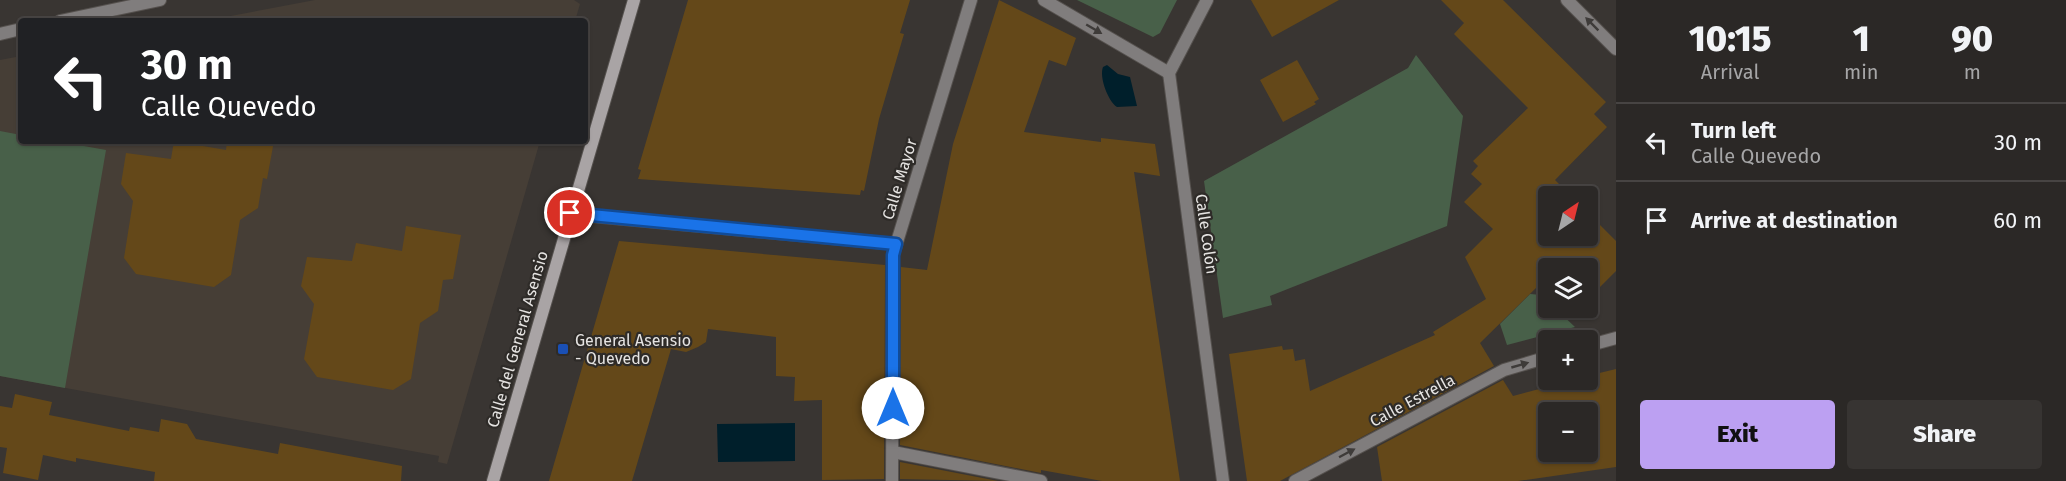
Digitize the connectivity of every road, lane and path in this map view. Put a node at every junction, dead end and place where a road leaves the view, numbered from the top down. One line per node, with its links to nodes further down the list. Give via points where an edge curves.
1 (160, 0): 7 (street)
2 (634, 0): 12 (main road, Calle del General Asensio)
3 (972, 0): 13 (street, Calle Mayor)
4 (1044, 0): 11 (street, one-way to 11)
5 (1207, 0): 11 (street)
6 (1567, 0): 10 (street, one-way to 6)
7 (74, 18)
8 (18, 30): 9 (street)
9 (0, 34)
10 (1616, 49)
11 (1169, 73): 21 (street, Calle Colón)
12 (570, 213): 13 (street); 18 (main road, Calle del General Asensio)
13 (896, 244): 17 (street, Calle Mayor)
14 (1616, 338): 15 (street)
15 (1598, 343)
16 (1538, 360): 22 (street, Calle Estrella, one-way to 16, via 1504,370)
17 (893, 452): 19 (street, Calle Mayor); 20 (street)
18 (493, 481)
19 (892, 481)
20 (1041, 481)
21 (1223, 481)
22 (1295, 481)

